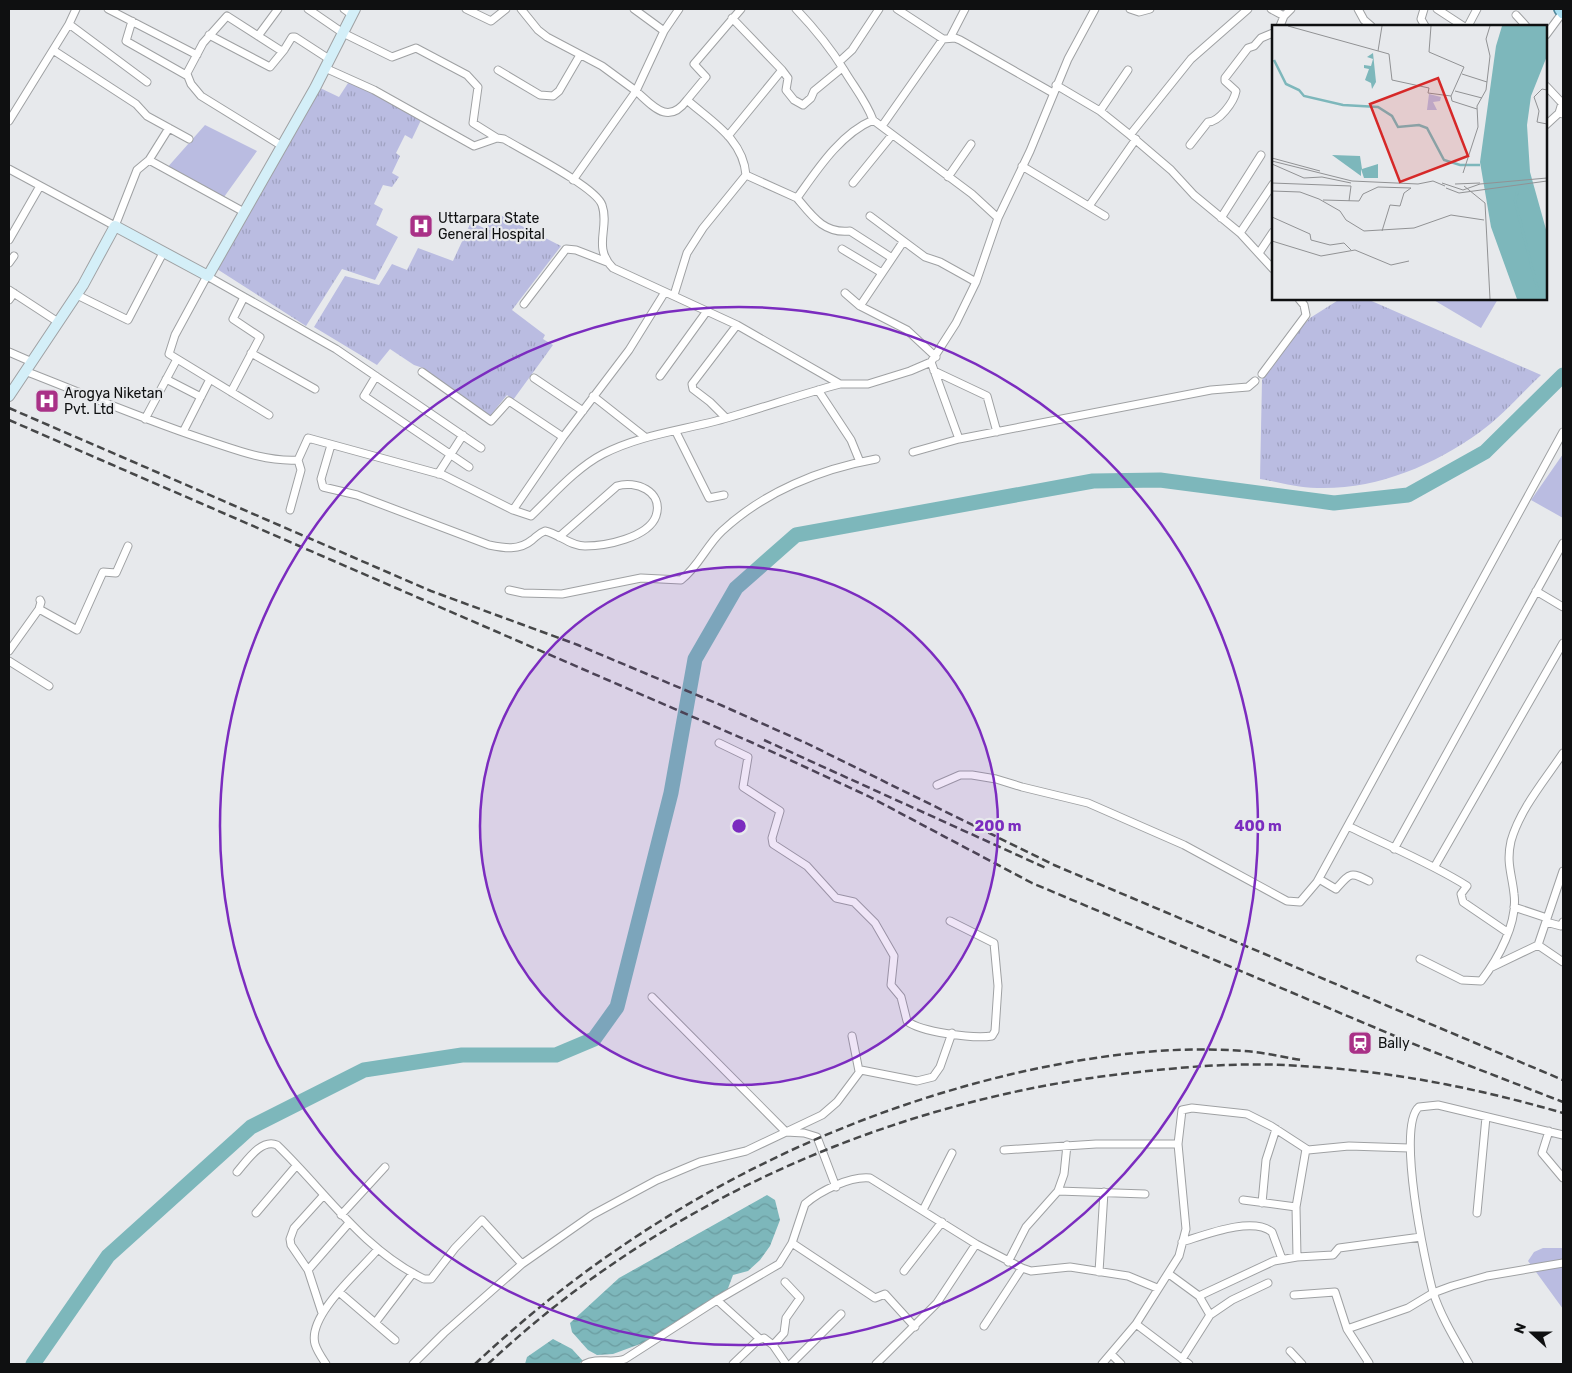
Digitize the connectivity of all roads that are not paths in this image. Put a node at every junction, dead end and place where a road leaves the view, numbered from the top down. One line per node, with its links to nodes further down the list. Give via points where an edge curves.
1 (76, 9): 32 (street)
2 (108, 9): 31 (street)
3 (278, 9): 43 (street)
4 (308, 9): 40 (street)
5 (466, 9): 6 (street, via 491,21)
6 (506, 9)
7 (521, 9): 48 (street, via 542,34)
8 (634, 9): 39 (street)
9 (678, 9): 39 (street)
10 (741, 9): 30 (street)
11 (796, 9): 51 (street, via 816,29)
12 (879, 9): 51 (street)
13 (897, 9): 45 (street)
14 (965, 9): 45 (street)
15 (1095, 9): 58 (street)
16 (1130, 9): 17 (street, via 1139,12)
17 (1150, 9)
18 (1248, 9): 70 (street, via 1191,59)
19 (1271, 9): 28 (street)
20 (1291, 9): 28 (street)
21 (1424, 9): 35 (street, via 1421,19)
22 (1437, 9): 36 (street)
23 (1477, 9): 37 (street)
24 (1560, 9): 27 (main road)
25 (1361, 10): 34 (street)
26 (350, 11): 40 (main road)
27 (1563, 13): 41 (street)
28 (1284, 16): 33 (street)
29 (1516, 16): 38 (street)
30 (732, 18): 53 (street); 60 (street, via 694,64 706,77)
31 (132, 21): 49 (street); 55 (street, via 126,41)
32 (69, 24): 46 (street); 56 (street)
33 (1280, 25)
34 (1371, 25)
35 (1424, 25)
36 (1461, 25)
37 (1469, 25)
38 (1525, 25)
39 (664, 31): 59 (street)
40 (343, 33): 50 (main road); 71 (street, via 394,58 416,48 467,75 478,87 473,123)
41 (1547, 34)
42 (209, 35): 43 (street, via 227,16); 47 (street, via 270,67); 49 (street)
43 (258, 36): 47 (street)
44 (1272, 36): 74 (street, via 1261,38 1248,48 1225,78 1236,96 1220,116 1208,122)
45 (946, 39): 58 (street, via 960,40); 66 (street)
46 (53, 50): 64 (street); 67 (street)
47 (284, 50): 50 (street, via 295,37)
48 (580, 54): 52 (street, via 553,96 540,95); 59 (street)
49 (197, 55): 55 (street)
50 (327, 63): 71 (street, via 474,146); 75 (main road)
51 (841, 65): 53 (street, via 803,106 786,90 788,78); 63 (street, via 864,97)
52 (498, 70)
53 (782, 70): 69 (street)
54 (1128, 70): 61 (street)
55 (187, 74): 75 (street, via 191,85 201,96)
56 (147, 82)
57 (1547, 87): 62 (street, via 1562,103)
58 (1055, 89): 61 (street); 78 (street)
59 (636, 90): 60 (street, via 658,111 665,113 682,107); 82 (street)
60 (687, 100): 69 (street)
61 (1100, 111): 70 (street)
62 (1561, 113): 65 (street)
63 (873, 120): 66 (street); 86 (street, via 860,126 835,150)
64 (9, 121)
65 (1547, 124)
66 (882, 126): 68 (street)
67 (169, 128): 72 (street); 77 (street)
68 (892, 135): 81 (street); 83 (street)
69 (728, 136): 80 (street, via 740,149)
70 (1133, 137): 87 (street); 92 (street)
71 (497, 138): 82 (street)
72 (189, 140)
73 (972, 144): 81 (street)
74 (1190, 145)
75 (282, 146): 88 (main road)
76 (1261, 155): 92 (street)
77 (149, 160): 88 (street); 93 (street, via 137,170)
78 (1022, 166): 87 (street); 91 (street)
79 (9, 169): 85 (street)
80 (746, 175): 86 (street); 113 (street, via 687,253)
81 (948, 177): 91 (street)
82 (574, 180): 103 (street, via 594,194 603,206 601,243)
83 (853, 183)
84 (1272, 185): 94 (street)
85 (40, 186): 93 (street); 96 (street)
86 (797, 198): 102 (street, via 818,222 839,232 850,231)
87 (1089, 206): 90 (street)
88 (244, 212): 107 (main road)
89 (870, 216): 97 (street)
90 (1105, 216)
91 (998, 218): 108 (street)
92 (1221, 218): 94 (street)
93 (115, 226): 99 (main road); 112 (main road)
94 (1240, 233): 100 (street)
95 (1272, 234): 100 (street)
96 (9, 240)
97 (903, 242): 102 (street); 108 (street, via 930,260 940,262)
98 (842, 248): 106 (street)
99 (163, 253): 107 (main road); 112 (street, via 128,320)
100 (1259, 253): 105 (street)
101 (14, 256): 104 (street)
102 (892, 258): 106 (street)
103 (608, 262): 110 (street, via 622,274); 117 (street, via 566,249)
104 (9, 263)
105 (1272, 268)
106 (882, 273): 118 (street)
107 (207, 276): 114 (street); 124 (street, via 169,351)
108 (976, 282): 125 (street, via 956,323)
109 (11, 291): 115 (street); 120 (street)
110 (665, 292): 113 (street); 143 (street, via 629,350)
111 (845, 293): 118 (street)
112 (77, 294): 120 (main road)
113 (674, 295): 119 (street)
114 (244, 298): 123 (street, via 233,319 260,335); 131 (street, via 336,349)
115 (9, 300)
116 (1300, 300): 130 (street, via 1306,315)
117 (524, 304)
118 (860, 306): 125 (street, via 907,330)
119 (707, 311): 121 (street); 132 (street)
120 (58, 322): 126 (main road)
121 (737, 325): 137 (street); 147 (street, via 692,384 693,389)
122 (9, 352): 126 (street)
123 (252, 353): 138 (street); 140 (street)
124 (177, 359): 134 (street); 135 (street)
125 (933, 359): 128 (street); 137 (street, via 910,371 868,384)
126 (32, 362): 127 (main road)
127 (25, 371): 141 (main road); 146 (street)
128 (934, 371): 150 (street, via 987,396); 155 (street)
129 (422, 372): 153 (street, via 492,420 509,401)
130 (1262, 374)
131 (376, 376): 152 (street); 159 (street, via 364,396)
132 (660, 376)
133 (534, 378): 144 (street)
134 (166, 379): 142 (street); 146 (street)
135 (210, 379): 140 (street); 142 (street)
136 (1255, 381): 150 (street, via 1248,387 1211,390)
137 (840, 384): 139 (street)
138 (315, 389)
139 (818, 390): 147 (street); 162 (street, via 851,440)
140 (231, 392): 145 (street)
141 (9, 396)
142 (202, 396): 148 (street)
143 (593, 396): 144 (street); 154 (street)
144 (583, 411): 153 (street)
145 (269, 415)
146 (145, 418): 148 (street)
147 (726, 418): 149 (street)
148 (183, 432): 161 (street, via 249,454 280,461)
149 (676, 432): 154 (street); 165 (street, via 709,498)
150 (997, 432): 155 (street)
151 (1563, 432): 183 (street)
152 (463, 435): 157 (street); 159 (street)
153 (563, 437): 167 (street)
154 (645, 437): 167 (street, via 602,454 531,516)
155 (958, 439): 158 (street)
156 (331, 445): 161 (street, via 308,438); 164 (street); 168 (street, via 321,479 323,487 357,495 489,545 520,547 545,531)
157 (481, 448)
158 (914, 452)
159 (450, 454): 163 (street); 164 (street)
160 (876, 459): 162 (street)
161 (298, 460): 166 (street, via 301,470)
162 (860, 462): 171 (street, via 808,478 759,502 721,532 693,571 681,580 641,578 562,594)
163 (469, 467)
164 (438, 474): 167 (street)
165 (724, 495)
166 (290, 510)
167 (513, 510)
168 (559, 537): 168 (street, via 617,486 626,483 643,487 652,494 657,506 655,517 647,527 622,542 584,546)
169 (1563, 543): 172 (street)
170 (128, 546): 175 (street, via 116,573 103,572 77,630)
171 (509, 590)
172 (1536, 591): 174 (street); 184 (street)
173 (40, 600): 175 (street)
174 (1563, 606)
175 (38, 609): 177 (street)
176 (1563, 643): 185 (street)
177 (9, 651)
178 (9, 661): 179 (street)
179 (49, 686)
180 (719, 743): 199 (street, via 748,757 743,787 780,811 773,844 807,866 836,898 854,902 875,923 894,956 891,985 904,1005 906,1021)
181 (1563, 754): 189 (street, via 1538,788 1511,841 1508,866)
182 (936, 785): 187 (street, via 960,775 972,775 996,778 1088,803 1184,845 1287,901 1300,902)
183 (1348, 826): 184 (street); 187 (street)
184 (1394, 849): 185 (street)
185 (1435, 866): 193 (street, via 1467,886 1460,894 1463,902)
186 (1563, 871): 190 (street)
187 (1319, 879): 188 (street, via 1336,889 1348,875 1354,874)
188 (1369, 881)
189 (1514, 907): 190 (street); 193 (street)
190 (1546, 920): 192 (street, via 1561,926); 194 (street)
191 (950, 921): 199 (street, via 994,943 998,986 992,1036)
192 (1563, 922)
193 (1507, 932): 197 (street)
194 (1538, 945): 196 (street); 197 (street)
195 (1420, 959): 197 (street, via 1462,980 1481,981)
196 (1563, 961)
197 (1492, 966)
198 (652, 997): 204 (street)
199 (952, 1033): 201 (street, via 940,1067 932,1077 918,1081)
200 (852, 1036): 201 (street)
201 (859, 1071): 204 (street, via 822,1115)
202 (1486, 1117): 205 (street); 209 (street, via 1438,1105 1418,1107 1413,1115); 227 (street)
203 (1276, 1129): 207 (street, via 1247,1114 1185,1108 1180,1116); 210 (street); 223 (street, via 1266,1160)
204 (786, 1132): 217 (street, via 817,1137); 240 (street, via 746,1150 700,1162 657,1180 592,1216)
205 (1549, 1132): 206 (street); 216 (street, via 1542,1154)
206 (1563, 1135)
207 (1178, 1144): 208 (street); 232 (street, via 1186,1229)
208 (1067, 1145): 211 (street); 218 (street, via 1064,1174)
209 (1409, 1148): 210 (street, via 1364,1145); 231 (street)
210 (1306, 1149): 224 (street)
211 (1004, 1150)
212 (952, 1154): 225 (street)
213 (296, 1166): 215 (street, via 277,1145 270,1143 256,1151); 221 (street); 226 (street)
214 (385, 1167): 228 (street)
215 (237, 1172)
216 (1563, 1178)
217 (836, 1186): 225 (street, via 862,1177 870,1178); 233 (street, via 804,1204)
218 (1058, 1191): 219 (street); 238 (street, via 1026,1227)
219 (1104, 1192): 220 (street); 245 (street)
220 (1145, 1194)
221 (323, 1196): 228 (street); 242 (street, via 290,1234 291,1245)
222 (1243, 1200): 223 (street)
223 (1262, 1203): 224 (street)
224 (1296, 1207): 236 (street)
225 (923, 1210): 229 (street)
226 (256, 1213)
227 (1477, 1213)
228 (341, 1215): 230 (street)
229 (942, 1222): 234 (street); 243 (street)
230 (348, 1223): 235 (street); 242 (street)
231 (1421, 1237): 236 (street, via 1339,1248 1330,1255); 251 (street)
232 (1182, 1242): 237 (street, via 1243,1225 1259,1226 1272,1232); 246 (street)
233 (792, 1243): 254 (street, via 780,1264); 261 (street, via 875,1298 885,1294)
234 (976, 1244): 238 (street); 261 (street, via 937,1303)
235 (378, 1249): 244 (street); 250 (street)
236 (1297, 1257): 237 (street)
237 (1282, 1259): 253 (street)
238 (1008, 1262): 241 (street)
239 (1563, 1263): 251 (street, via 1488,1276)
240 (522, 1264): 244 (street, via 482,1220 431,1279 424,1279); 271 (street)
241 (1022, 1268): 245 (street, via 1070,1267); 260 (street)
242 (308, 1270): 255 (street)
243 (904, 1271)
244 (413, 1272): 258 (street)
245 (1099, 1272): 249 (street, via 1128,1276)
246 (1169, 1274): 249 (street); 253 (street)
247 (785, 1282): 265 (street, via 800,1298 786,1318 784,1333)
248 (1268, 1283): 257 (street, via 1232,1300)
249 (1157, 1288): 259 (street)
250 (339, 1292): 255 (street); 258 (street)
251 (1433, 1293): 262 (street, via 1408,1308); 282 (street)
252 (1294, 1295): 262 (street, via 1335,1292)
253 (1198, 1296): 257 (street)
254 (717, 1300): 263 (street); 269 (street)
255 (322, 1313): 270 (street, via 314,1332 314,1343)
256 (841, 1314): 275 (street)
257 (1210, 1315): 268 (street)
258 (375, 1323): 264 (street)
259 (1136, 1324): 267 (street); 268 (street)
260 (984, 1326)
261 (915, 1327): 276 (street)
262 (1347, 1329): 281 (street)
263 (760, 1339): 265 (street, via 766,1339); 273 (street)
264 (395, 1340)
265 (773, 1345): 274 (street)
266 (1290, 1351): 280 (street)
267 (1111, 1354): 277 (street); 278 (street)
268 (1182, 1359): 279 (street)
269 (627, 1362): 272 (street, via 592,1361)
270 (326, 1364)
271 (413, 1364)
272 (584, 1364)
273 (733, 1364)
274 (786, 1364)
275 (792, 1364)
276 (877, 1364)
277 (1102, 1364)
278 (1120, 1364)
279 (1189, 1364)
280 (1302, 1364)
281 (1369, 1364)
282 (1469, 1364)

